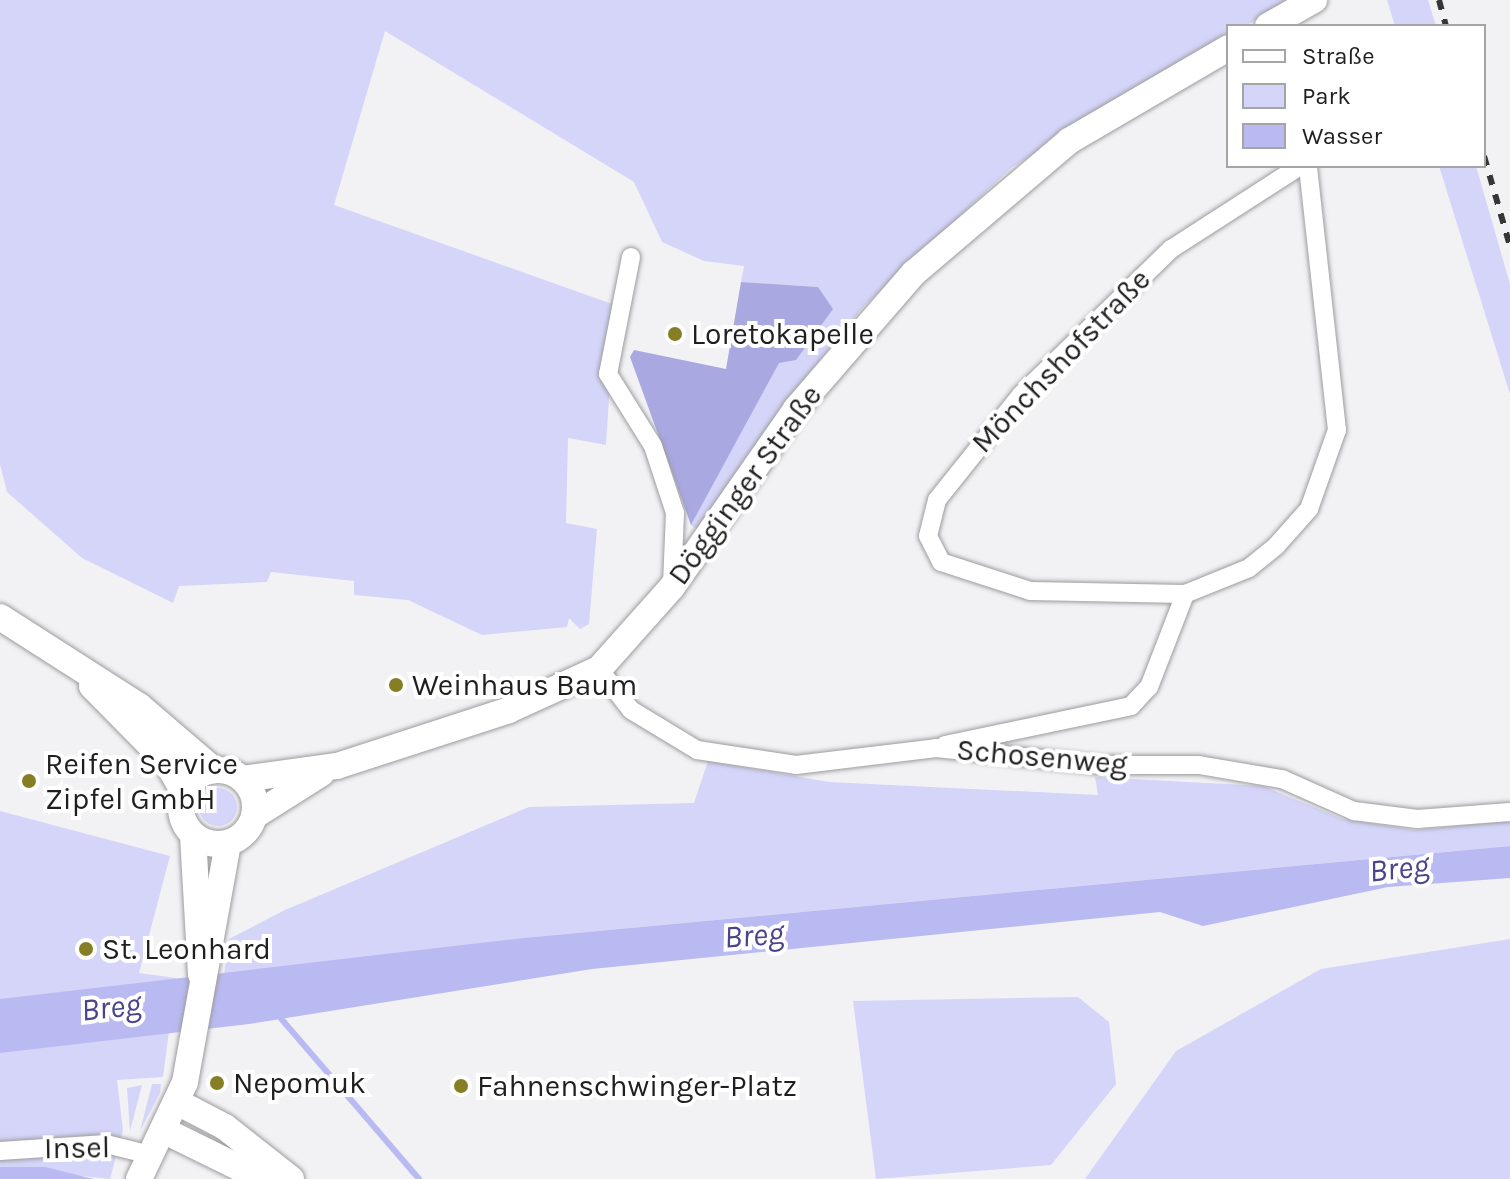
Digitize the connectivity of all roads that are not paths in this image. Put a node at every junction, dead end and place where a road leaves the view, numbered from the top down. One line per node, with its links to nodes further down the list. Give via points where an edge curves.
1 (1314, 0): 2 (main road)
2 (1272, 24)
3 (1226, 49): 7 (main road, Dögginger Straße, via 1069,141 914,273 796,409)
4 (1297, 168): 8 (street, Mönchshofstraße, via 1171,249 1021,395 937,500 928,536 941,562 983,578 1030,591)
5 (1308, 168): 8 (street, Mönchshofstraße, via 1337,430 1309,509 1276,546 1239,574)
6 (631, 257): 7 (street, via 608,374 653,446 675,513)
7 (672, 587): 10 (main road, Dögginger Straße)
8 (1185, 594): 12 (street, via 1149,687 1131,706)
9 (0, 617): 11 (main road)
10 (599, 669): 12 (street, Schosenweg, via 631,710 697,750 796,765); 13 (main road, Dögginger Straße, via 509,710)
11 (85, 677): 14 (main road, via 139,706); 16 (main road, via 166,761)
12 (936, 748): 17 (street, Schosenweg, via 1100,765 1199,765 1282,779 1354,811 1417,819)
13 (337, 766): 15 (main road, Dögginger Straße); 18 (main road, Dögginger Straße)
14 (214, 770): 15 (main road); 16 (main road)
15 (243, 779): 18 (main road)
16 (184, 792): 19 (main road, via 182,819)
17 (1510, 812)
18 (254, 816): 20 (main road)
19 (193, 836): 20 (main road); 21 (main road)
20 (228, 844): 21 (main road, via 213,947)
21 (201, 975): 22 (main road)
22 (179, 1103): 23 (main road); 27 (main road, via 215,1120)
23 (167, 1132): 25 (main road); 26 (main road)
24 (0, 1151): 25 (street, Insel, via 106,1144)
25 (144, 1170)
26 (262, 1179)
27 (291, 1179)

